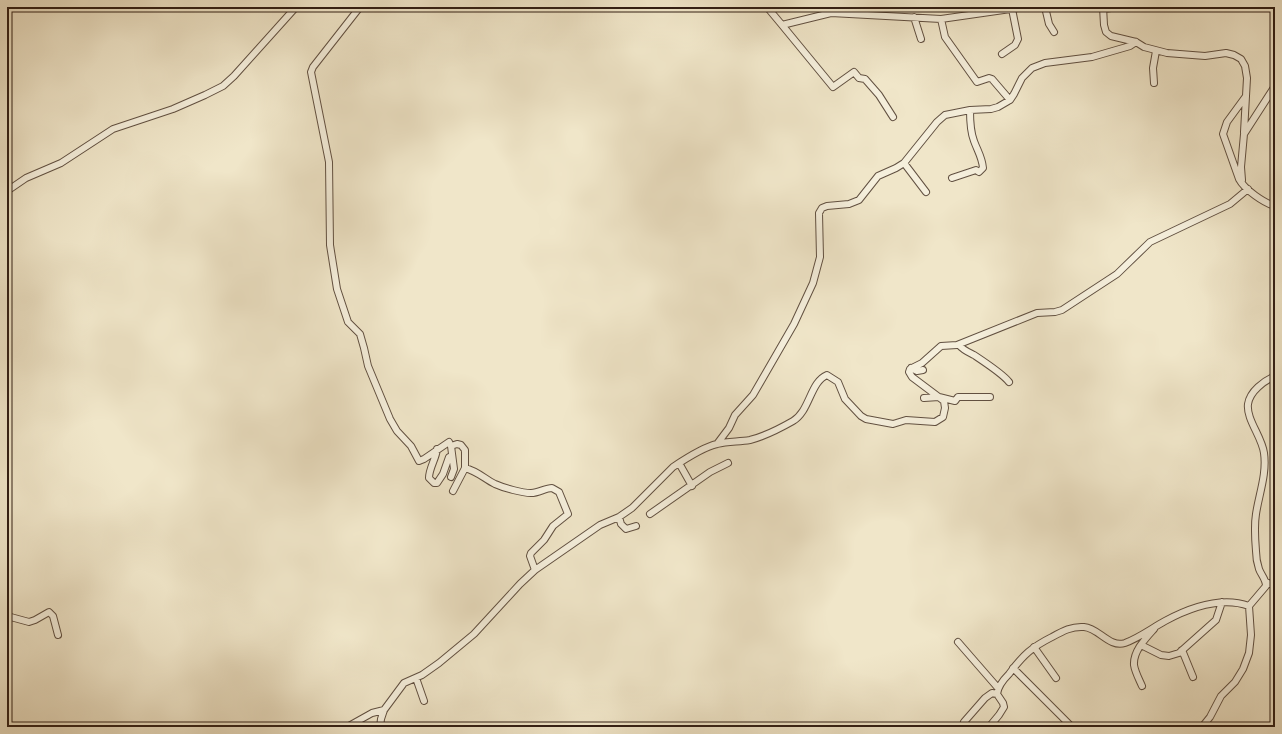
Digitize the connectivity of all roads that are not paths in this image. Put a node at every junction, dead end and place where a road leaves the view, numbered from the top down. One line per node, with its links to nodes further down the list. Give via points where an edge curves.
1 (296, 7): 28 (street, via 223,86 174,109 112,129 61,162 26,178)
2 (360, 7): 41 (street, via 311,72 329,162 330,240 334,273 348,322 360,334 368,366 396,431 411,446 419,461)
3 (767, 7): 11 (street)
4 (1025, 7): 8 (street)
5 (1045, 7): 12 (street)
6 (1119, 7): 7 (street)
7 (1103, 8): 14 (street, via 1107,34)
8 (1012, 9): 10 (street); 16 (street, via 1018,40)
9 (914, 17): 10 (street); 11 (street, via 831,13); 13 (street)
10 (940, 19): 20 (street, via 945,37 977,82 992,79)
11 (782, 25): 22 (street, via 833,87 854,72 859,78 865,78 874,88)
12 (1054, 32)
13 (921, 39)
14 (1136, 42): 15 (street); 20 (street, via 1092,57 1045,63 1032,68 1022,78)
15 (1156, 51): 17 (street); 19 (street, via 1183,55 1205,56 1226,52 1234,55 1241,59 1245,66)
16 (1002, 54)
17 (1154, 83)
18 (1275, 86): 23 (street)
19 (1246, 96): 23 (street); 26 (street, via 1227,122 1223,134)
20 (1010, 100): 21 (street, via 991,109)
21 (970, 110): 24 (street, via 945,115); 25 (street, via 974,141 983,168 979,172 976,170)
22 (892, 117)
23 (1244, 134): 26 (street)
24 (904, 163): 29 (street); 39 (street, via 878,176 855,202 824,206 820,210 820,257 813,283 794,324 753,395 735,415)
25 (952, 178)
26 (1242, 186): 27 (street)
27 (1248, 189): 30 (street, via 1266,203); 31 (street, via 1230,204 1150,242 1118,274 1062,310 1037,313)
28 (7, 191)
29 (926, 192)
30 (1275, 206)
31 (958, 345): 32 (street, via 938,348 922,363); 35 (street)
32 (911, 368): 33 (street); 36 (street, via 910,376)
33 (922, 370)
34 (1275, 376): 53 (street, via 1256,389 1248,404 1264,452 1263,482 1256,515 1256,551 1259,569)
35 (1009, 382)
36 (939, 397): 37 (street, via 955,402 958,397); 38 (street); 39 (street, via 944,401 945,408 939,421 932,423 906,420 896,424 866,419 843,396 838,382 827,375 815,387 808,404 795,420 757,438)
37 (990, 397)
38 (924, 398)
39 (717, 444): 43 (street)
40 (451, 446): 41 (street, via 449,442); 42 (street); 45 (street, via 463,446)
41 (438, 449): 42 (street, via 429,473 429,478 434,483 440,478 449,456)
42 (452, 456): 46 (street, via 454,469)
43 (679, 463): 47 (street); 50 (street, via 632,508)
44 (728, 463): 47 (street, via 710,472)
45 (465, 468): 48 (street); 52 (street, via 474,470 504,487 532,493 556,489 568,514 553,526 531,553)
46 (451, 477)
47 (692, 486): 49 (street)
48 (453, 491)
49 (650, 514)
50 (619, 517): 51 (street, via 626,529); 52 (street, via 600,525)
51 (636, 526)
52 (536, 570): 66 (street, via 474,634)
53 (1266, 582): 54 (street); 56 (street, via 1266,586)
54 (1275, 586)
55 (1222, 602): 56 (street); 58 (street, via 1180,613); 63 (street, via 1216,620)
56 (1249, 606): 77 (street, via 1251,635 1243,670 1221,696)
57 (7, 616): 59 (street, via 28,622 49,612 53,616)
58 (1156, 626): 61 (street); 62 (street, via 1119,644 1111,642 1094,630 1072,627)
59 (58, 635)
60 (958, 642): 69 (street)
61 (1141, 645): 63 (street, via 1165,656); 68 (street, via 1134,662)
62 (1034, 647): 64 (street); 67 (street)
63 (1182, 650): 65 (street)
64 (1013, 668): 69 (street); 76 (street)
65 (1193, 677)
66 (416, 678): 70 (street); 71 (street, via 404,683)
67 (1056, 678)
68 (1142, 686)
69 (997, 691): 74 (street, via 985,698 968,716 964,722); 75 (street, via 1004,707)
70 (424, 701)
71 (384, 710): 72 (street, via 372,713); 73 (street)
72 (347, 727)
73 (380, 727)
74 (970, 727)
75 (989, 727)
76 (1072, 727)
77 (1202, 727)

